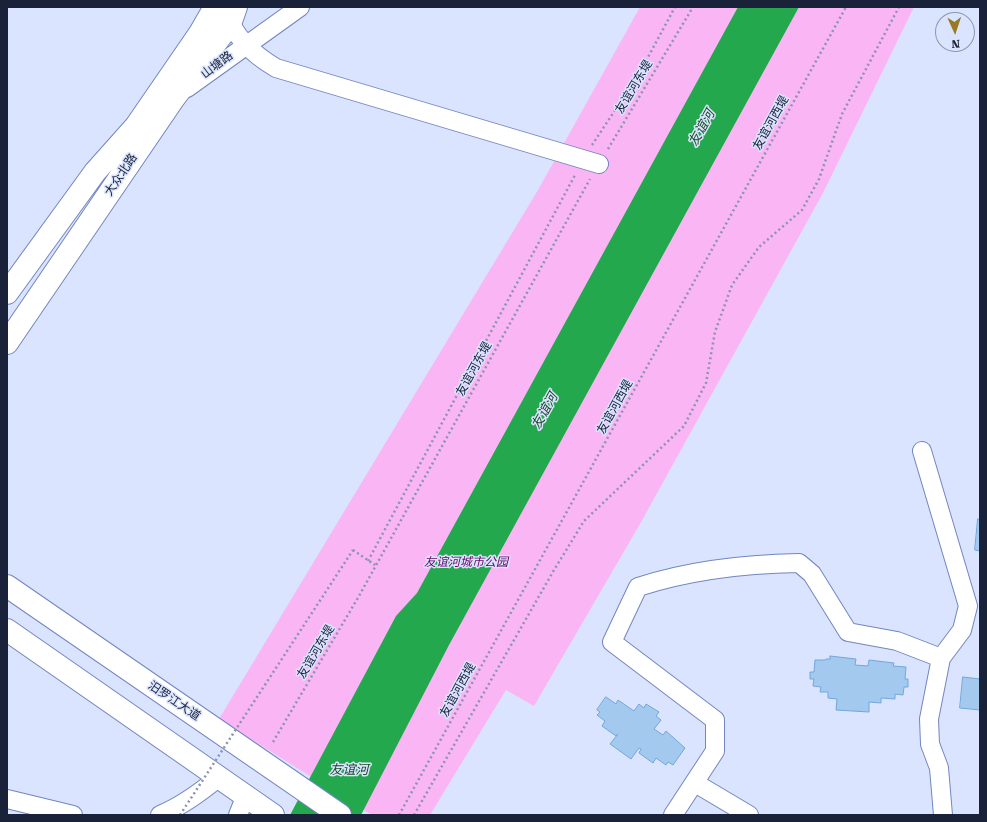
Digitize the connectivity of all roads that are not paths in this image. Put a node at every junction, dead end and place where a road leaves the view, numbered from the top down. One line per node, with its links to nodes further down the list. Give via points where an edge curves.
1 (215, 7): 5 (main road, 大众北路)
2 (278, 7): 4 (street, 山塘路)
3 (300, 7): 4 (street, 山塘路)
4 (235, 24): 5 (street, 山塘路); 5 (main road, 大众北路, via 195,70); 6 (street, via 261,58 276,68)
5 (166, 96): 7 (main road, 大众北路, via 95,172); 8 (main road, 大众北路)
6 (591, 162)
7 (7, 293)
8 (7, 343)
9 (922, 451): 12 (street, via 968,606 962,630)
10 (7, 586): 21 (main road, 汨罗江大道)
11 (7, 630): 13 (main road)
12 (941, 658): 14 (street, via 897,641 848,632 812,574 799,563 752,564 669,577 638,587 612,642 715,720 715,751); 24 (street, via 929,719 930,744 939,768)
13 (219, 777): 15 (main road); 18 (street, via 204,790)
14 (695, 782): 22 (street); 23 (street)
15 (246, 795): 19 (street); 20 (main road)
16 (7, 799): 17 (street)
17 (73, 815)
18 (160, 815)
19 (238, 815)
20 (273, 815)
21 (340, 815)
22 (673, 815)
23 (749, 815)
24 (943, 815)

